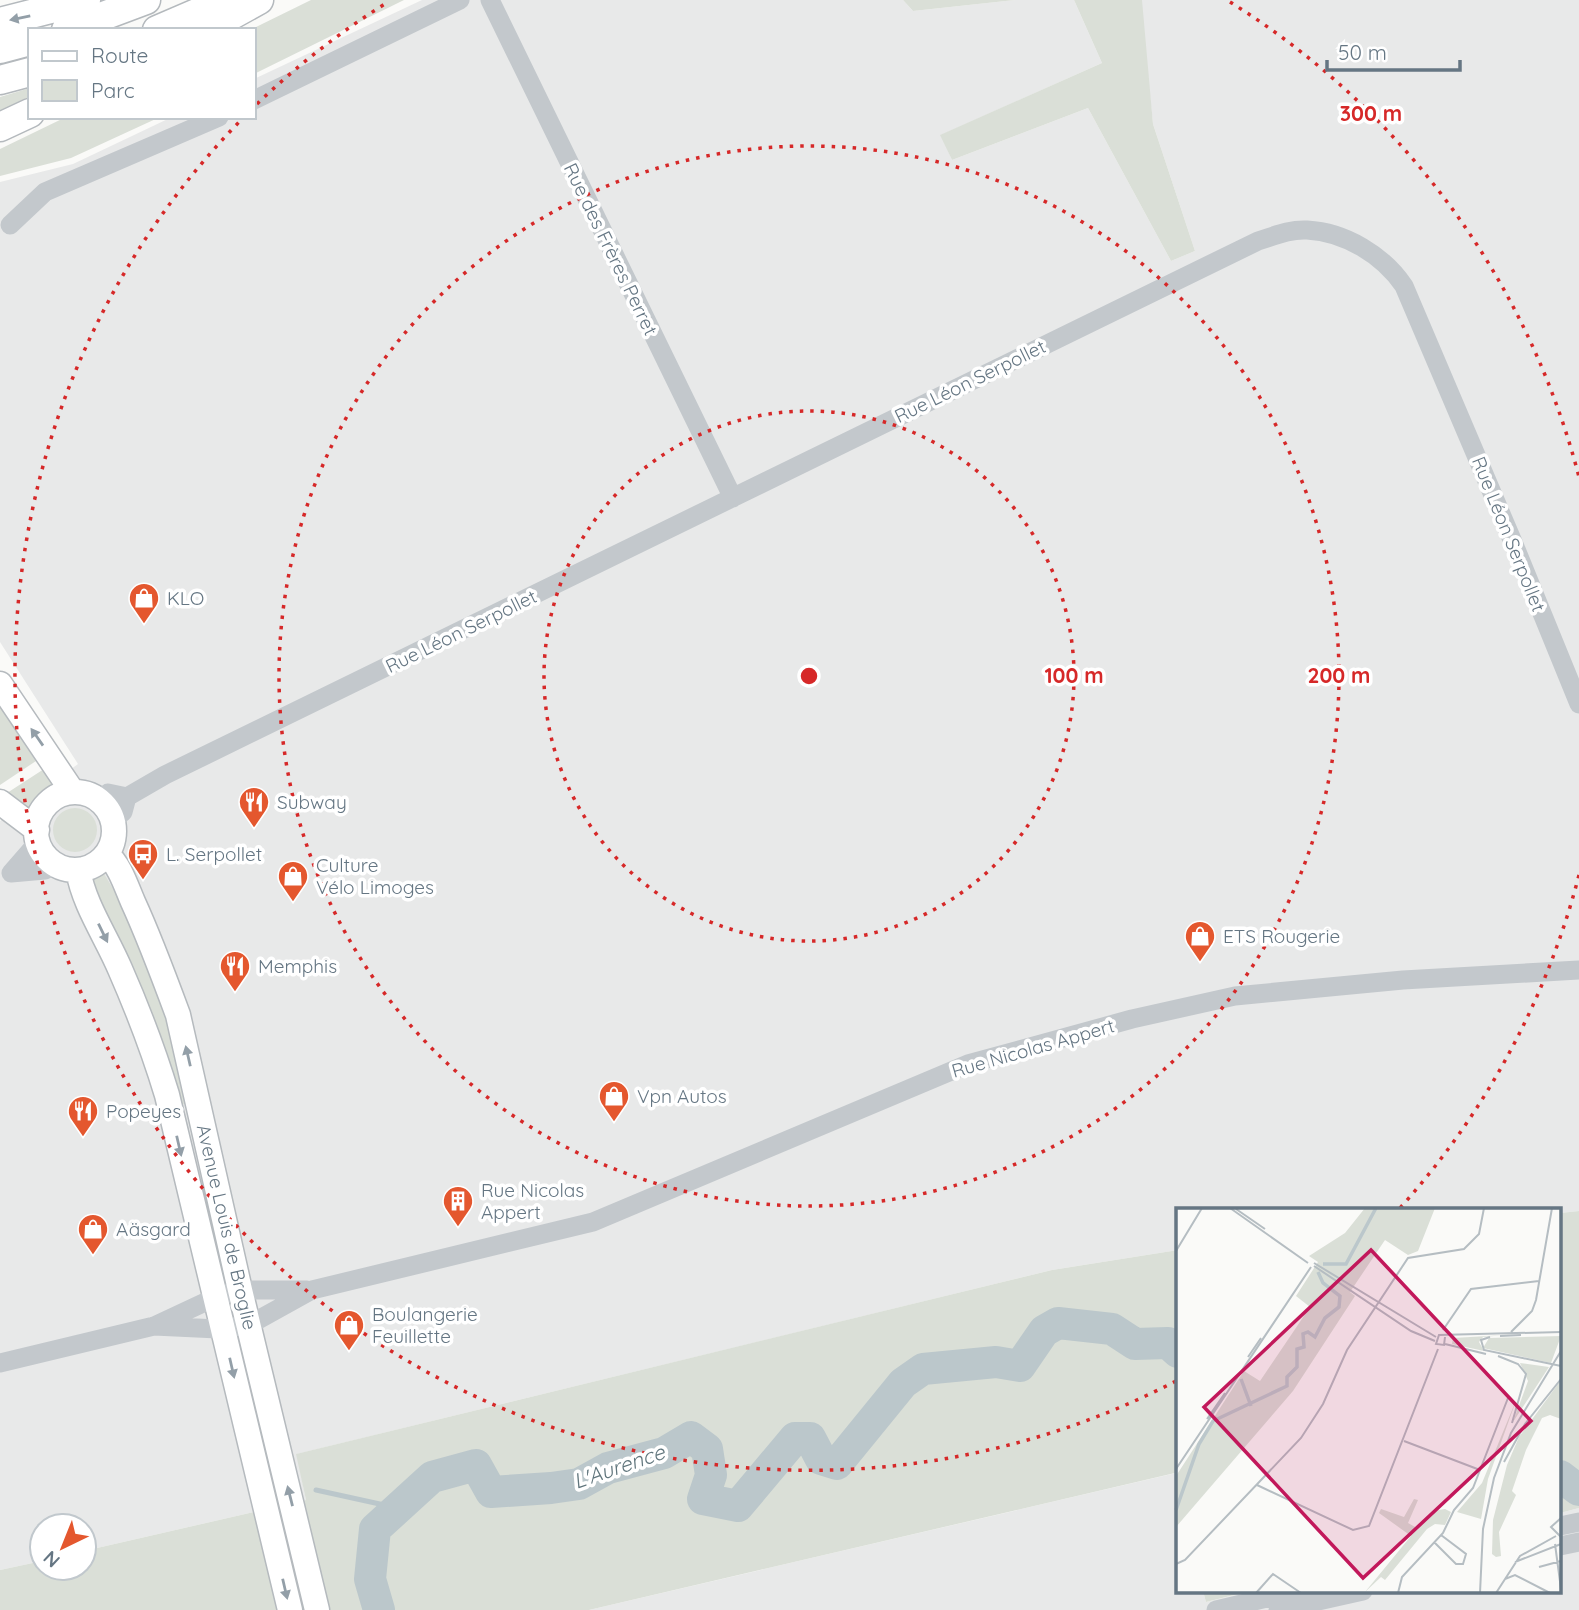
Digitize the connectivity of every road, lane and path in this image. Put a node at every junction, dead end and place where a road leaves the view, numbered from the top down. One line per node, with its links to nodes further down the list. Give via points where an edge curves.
1 (86, 0): 7 (highway, one-way to 7)
2 (146, 0): 8 (highway)
3 (227, 0): 9 (highway)
4 (259, 0): 10 (highway)
5 (460, 0): 15 (street)
6 (490, 0): 20 (street, Rue des Frères Perret)
7 (0, 22)
8 (71, 28)
9 (162, 28)
10 (207, 28)
11 (28, 42): 12 (highway)
12 (0, 50)
13 (28, 73): 14 (highway)
14 (0, 80)
15 (256, 99)
16 (28, 114): 18 (highway)
17 (214, 119): 19 (street, via 45,192)
18 (0, 127)
19 (10, 225)
20 (733, 498): 22 (street, Rue Léon Serpollet, via 1258,241 1294,231 1324,233 1379,257 1404,286); 25 (street, Rue Léon Serpollet, via 164,775 127,797 123,812)
21 (0, 684): 23 (main road, one-way to 21)
22 (1579, 704)
23 (72, 791): 25 (main road, via 93,796); 26 (main road, via 48,802 40,813)
24 (0, 802): 26 (main road)
25 (106, 811): 27 (main road, via 113,842)
26 (37, 836): 28 (main road, via 44,854); 30 (street)
27 (107, 854): 29 (main road); 32 (main road, Avenue Louis de Broglie, one-way to 27, via 178,1015 129,892)
28 (54, 863): 29 (main road); 30 (street, via 45,870)
29 (78, 870): 34 (main road, Avenue Louis de Broglie, one-way to 34, via 81,887 120,967 154,1054)
30 (5, 874)
31 (1579, 970): 33 (street, Rue Nicolas Appert, via 1235,996 1132,1019 968,1064 593,1222)
32 (240, 1290): 33 (street, Rue Nicolas Appert); 34 (street, Rue Nicolas Appert); 35 (main road, Avenue Louis de Broglie)
33 (312, 1290): 35 (street, Rue Nicolas Appert)
34 (216, 1297): 36 (street, Rue Nicolas Appert); 37 (main road, Avenue Louis de Broglie)
35 (249, 1325): 37 (street); 42 (main road, Avenue Louis de Broglie, one-way to 35)
36 (154, 1326): 37 (street); 38 (street)
37 (223, 1329): 41 (main road, Avenue Louis de Broglie, one-way to 41)
38 (0, 1363)
39 (1293, 1592): 43 (street)
40 (1359, 1592): 44 (street)
41 (290, 1610)
42 (317, 1610)
43 (1216, 1610)
44 (1278, 1610)

